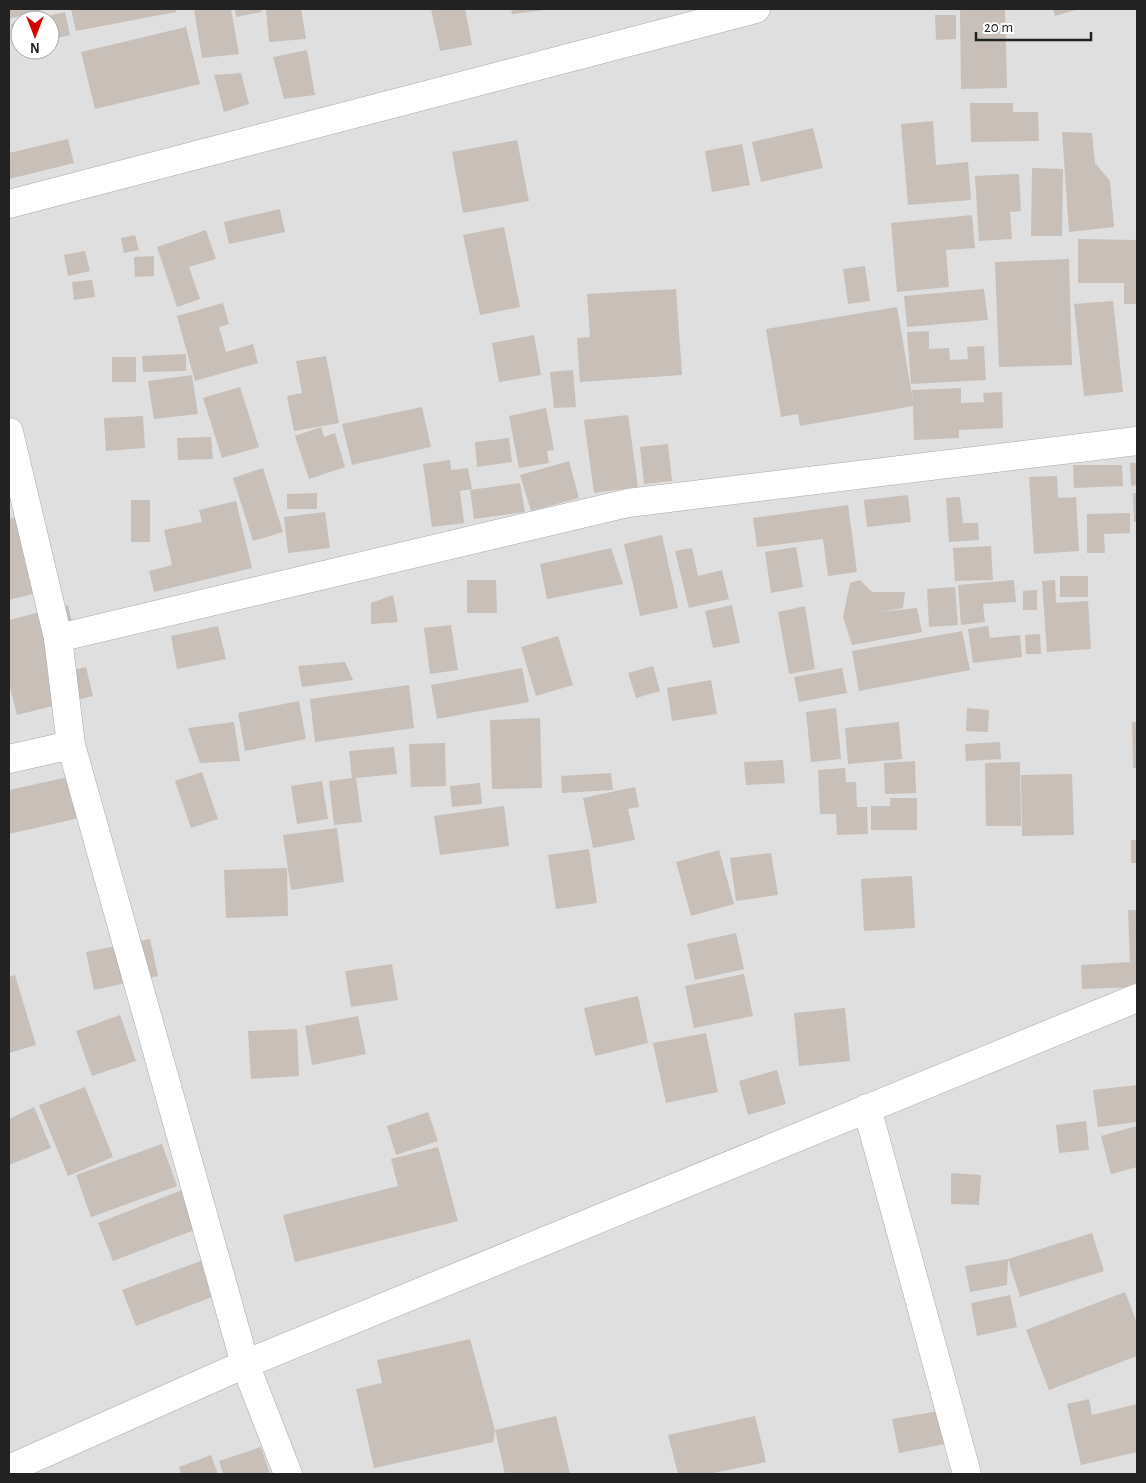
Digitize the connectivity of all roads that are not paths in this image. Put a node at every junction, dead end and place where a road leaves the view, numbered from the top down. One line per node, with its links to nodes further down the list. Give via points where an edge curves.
1 (756, 9): 2 (street)
2 (9, 204)
3 (9, 432): 5 (street)
4 (1137, 441): 5 (street, via 628,503)
5 (58, 638): 6 (street)
6 (71, 746): 7 (street); 10 (street)
7 (9, 759)
8 (1137, 998): 9 (street)
9 (867, 1108): 10 (street); 13 (street)
10 (245, 1364): 11 (street); 12 (street)
11 (9, 1469)
12 (288, 1474)
13 (968, 1474)

